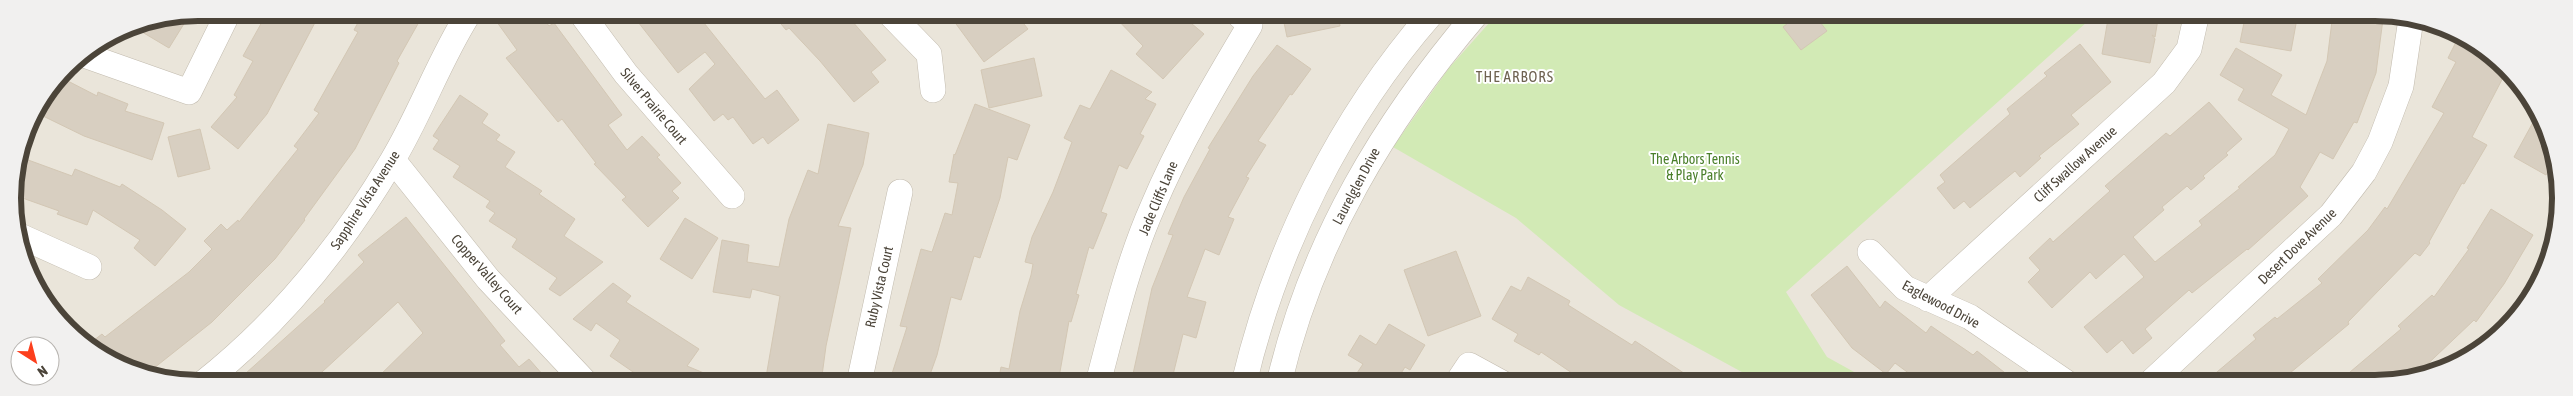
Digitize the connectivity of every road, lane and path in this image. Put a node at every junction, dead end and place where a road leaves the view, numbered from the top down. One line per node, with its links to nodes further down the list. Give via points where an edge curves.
1 (224, 21): 10 (street, via 189,92)
2 (464, 21): 12 (street, Sapphire Vista Avenue)
3 (587, 21): 14 (street, Silver Prairie Court, via 626,74)
4 (897, 21): 11 (street, via 929,54)
5 (1242, 21): 22 (street, Jade Cliffs Lane, via 1152,207 1124,286)
6 (1425, 21): 23 (street, via 1355,117 1305,208 1266,302)
7 (1471, 21): 24 (street, Laurelglen Drive, via 1405,104 1353,189 1312,278)
8 (2195, 21): 18 (street, Cliff Swallow Avenue, via 2189,49 2164,83)
9 (2410, 25): 26 (street, Desert Dove Avenue, via 2401,86 2380,142 2364,172 2331,216)
10 (90, 58)
11 (934, 90)
12 (393, 160): 19 (street, Sapphire Vista Avenue, via 351,227 302,289); 20 (street, Copper Valley Court, via 488,279)
13 (900, 192): 21 (street, Ruby Vista Court)
14 (732, 196)
15 (26, 239): 17 (street)
16 (1870, 252): 18 (street, Eaglewood Drive, via 1905,288)
17 (89, 266)
18 (1928, 299): 25 (street, Eaglewood Drive, via 1970,317)
19 (211, 375)
20 (578, 375)
21 (861, 375)
22 (1100, 375)
23 (1246, 375)
24 (1281, 375)
25 (2055, 375)
26 (2159, 375)

